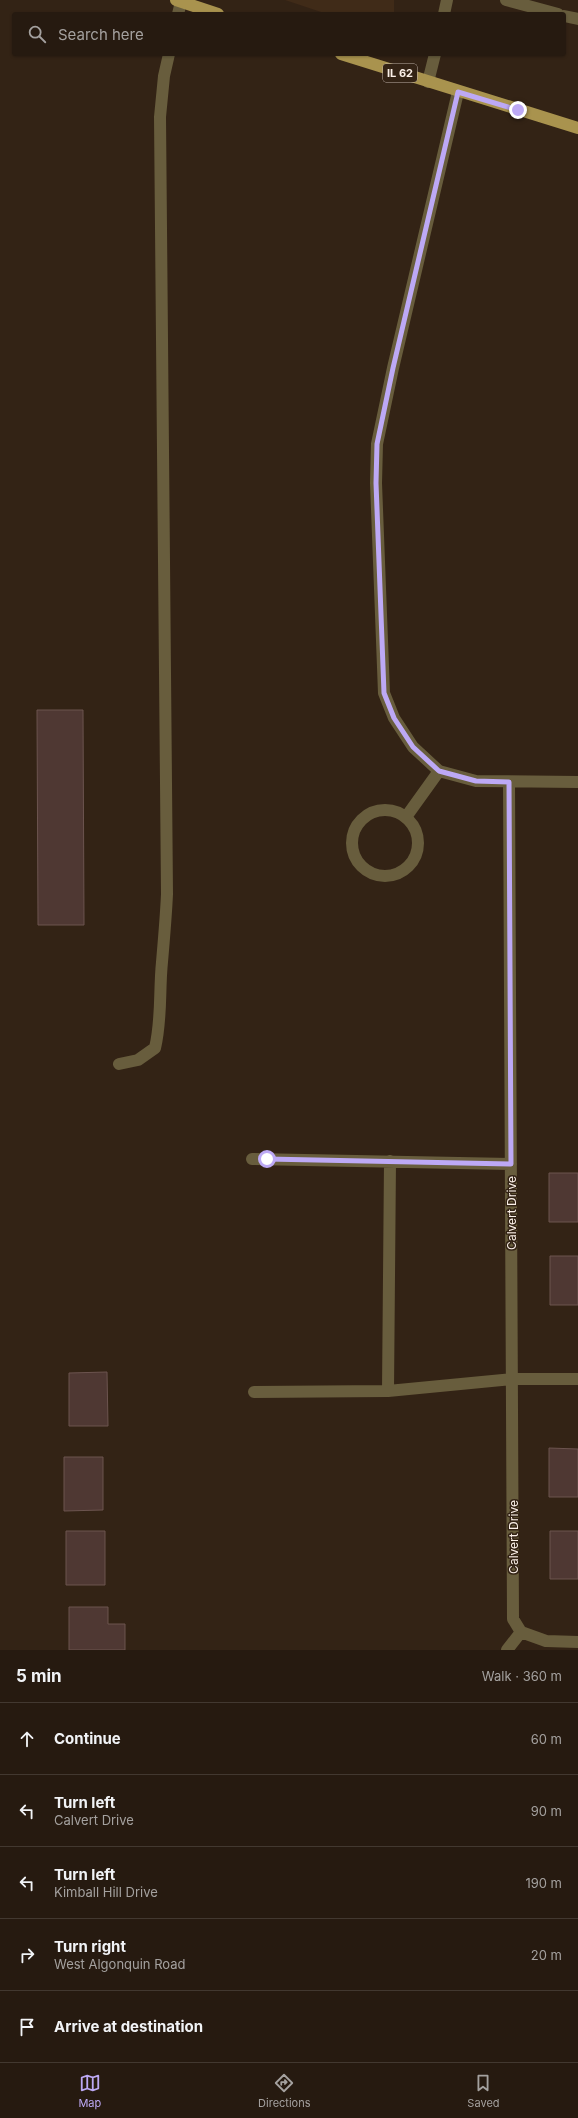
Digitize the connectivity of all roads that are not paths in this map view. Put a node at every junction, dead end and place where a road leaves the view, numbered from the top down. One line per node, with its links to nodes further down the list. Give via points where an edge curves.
1 (448, 0): 6 (street)
2 (506, 0): 7 (street)
3 (178, 1): 4 (street); 5 (main road)
4 (178, 12)
5 (212, 12)
6 (445, 12)
7 (551, 12)
8 (566, 16): 9 (street)
9 (578, 19)
10 (169, 56): 20 (street, via 160,117 167,878 165,932 159,1030 155,1048 138,1060)
11 (347, 56): 13 (main road, IL 62)
12 (434, 56): 13 (street)
13 (428, 82): 14 (main road, IL 62)
14 (458, 92): 15 (main road, IL 62); 16 (street, via 377,444 376,483 384,693 394,718 413,747)
15 (578, 128)
16 (439, 771): 17 (street, via 476,781); 19 (street)
17 (509, 782): 18 (street); 23 (street, Calvert Drive)
18 (578, 782)
19 (406, 817): 19 (street, via 418,836 415,858 408,867 388,876 367,871 359,864 352,844 353,833 358,824 375,811 386,810)
20 (119, 1064)
21 (252, 1159): 22 (street)
22 (390, 1161): 23 (street); 26 (street)
23 (511, 1164): 24 (street, Calvert Drive)
24 (512, 1379): 25 (street); 26 (street); 28 (street, Calvert Drive, via 513,1619)
25 (578, 1379)
26 (388, 1391): 27 (street)
27 (254, 1392)
28 (521, 1632): 29 (street, via 546,1641); 30 (street)
29 (578, 1642)
30 (507, 1650)

